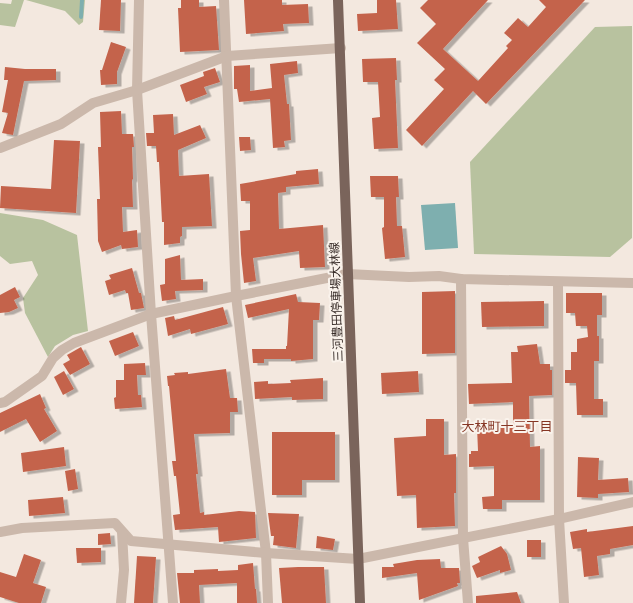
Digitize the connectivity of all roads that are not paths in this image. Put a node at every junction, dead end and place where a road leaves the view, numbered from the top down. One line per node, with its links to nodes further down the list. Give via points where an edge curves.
1 (139, 0): 6 (street)
2 (224, 0): 5 (street)
3 (338, 0): 4 (main road, 三河豊田停車場大林線)
4 (341, 48): 5 (street); 8 (main road, 三河豊田停車場大林線)
5 (227, 56): 6 (street); 12 (street)
6 (137, 90): 7 (street, via 92,103 61,124); 13 (street)
7 (0, 148)
8 (348, 274): 9 (street, via 439,276); 12 (street); 22 (main road, 三河豊田停車場大林線)
9 (461, 279): 10 (street); 19 (street)
10 (558, 282): 11 (street); 16 (street)
11 (633, 283)
12 (236, 296): 13 (street); 21 (street)
13 (151, 314): 14 (street, via 62,350 53,358 42,376); 20 (street)
14 (0, 403)
15 (633, 502): 16 (street)
16 (559, 519): 19 (street); 28 (street)
17 (0, 532): 18 (street, via 22,528 115,523)
18 (122, 532): 20 (street, via 131,541); 23 (street, via 124,570)
19 (463, 538): 22 (street); 27 (street)
20 (169, 546): 21 (street); 24 (street)
21 (266, 553): 22 (street); 25 (street)
22 (358, 559): 26 (main road, 三河豊田停車場大林線)
23 (121, 603)
24 (173, 603)
25 (268, 603)
26 (360, 603)
27 (468, 603)
28 (564, 603)

